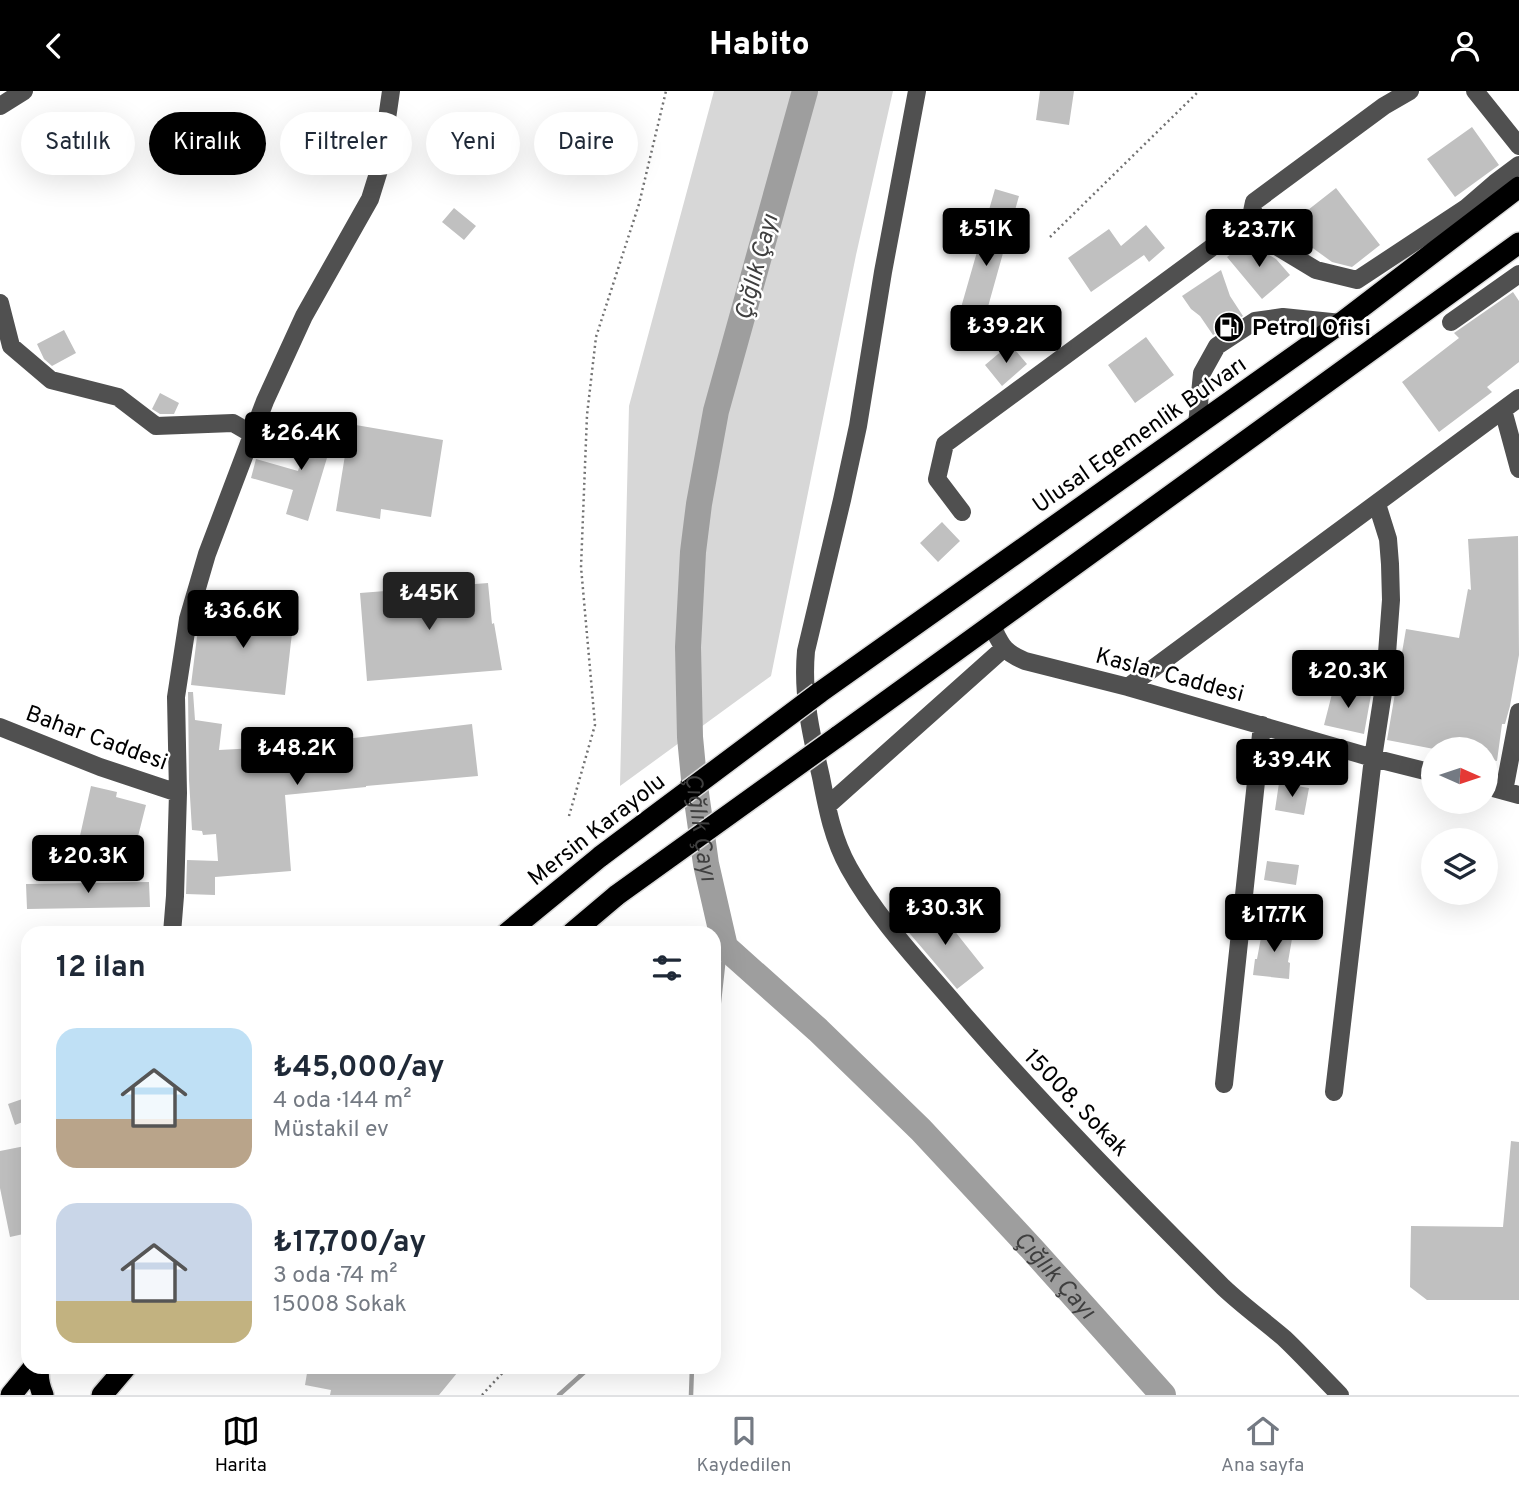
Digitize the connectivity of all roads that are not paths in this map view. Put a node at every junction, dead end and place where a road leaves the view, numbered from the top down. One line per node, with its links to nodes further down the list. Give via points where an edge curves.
1 (24, 91): 6 (street)
2 (391, 91): 19 (street, via 380,167 370,199 304,316)
3 (916, 91): 34 (street, 15008. Sokak, via 858,426 806,651 806,700)
4 (1410, 91): 10 (street, via 1255,202)
5 (1475, 91): 7 (street)
6 (0, 106)
7 (1519, 146)
8 (1519, 165): 10 (street, via 1466,208 1357,281 1316,270 1258,235)
9 (1519, 187): 15 (highway, Ulusal Egemenlik Bulvarı)
10 (1247, 236): 22 (street, via 1226,237 945,444 937,479)
11 (1519, 243): 23 (highway)
12 (1519, 274): 14 (street)
13 (0, 303): 19 (street, via 11,346 51,380 118,397 156,426 233,423)
14 (1451, 322)
15 (1341, 323): 18 (highway, Ulusal Egemenlik Bulvarı); 18 (street, via 1283,317 1255,321 1217,346 1202,373)
16 (1519, 398): 17 (street)
17 (1503, 410): 20 (street); 21 (street)
18 (1197, 425): 26 (highway, Ulusal Egemenlik Bulvarı)
19 (252, 434): 32 (street, via 188,619 176,697)
20 (1519, 469)
21 (1377, 504): 25 (street); 30 (street, via 1388,539 1391,600)
22 (962, 512)
23 (991, 624): 24 (street); 37 (highway, bridge)
24 (1003, 649): 25 (street, Kaslar Caddesi, via 1025,661); 34 (street)
25 (1128, 687): 28 (street, Kaslar Caddesi)
26 (819, 693): 36 (highway, Mersin Karayolu, bridge)
27 (1519, 712): 33 (street)
28 (1262, 725): 30 (street, Kaslar Caddesi); 38 (street)
29 (0, 727): 32 (street, Bahar Caddesi)
30 (1373, 758): 31 (street, Kaslar Caddesi); 39 (street)
31 (1421, 770)
32 (178, 793): 35 (street)
33 (1511, 793)
34 (827, 807): 47 (street, 15008. Sokak, via 838,844 862,888 1002,1059 1226,1290 1287,1341)
35 (173, 926)
36 (516, 926)
37 (580, 926)
38 (1224, 1084)
39 (1334, 1092)
40 (30, 1374): 44 (highway)
41 (37, 1374): 45 (highway)
42 (120, 1374): 46 (highway)
43 (0, 1394): 44 (street)
44 (13, 1395)
45 (43, 1395)
46 (102, 1395)
47 (1340, 1395)

